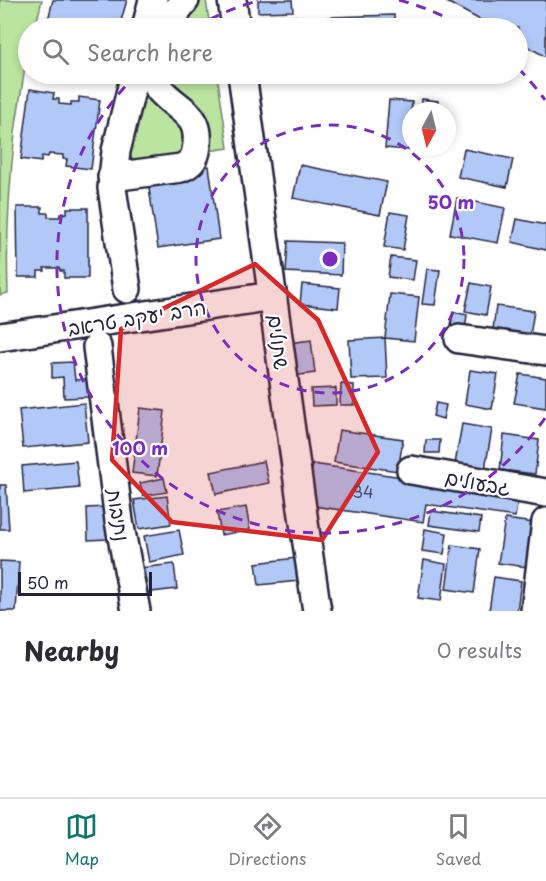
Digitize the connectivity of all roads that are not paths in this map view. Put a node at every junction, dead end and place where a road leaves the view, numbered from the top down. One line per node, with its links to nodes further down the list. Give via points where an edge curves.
1 (153, 0): 4 (street)
2 (185, 0): 5 (street)
3 (232, 0): 6 (street)
4 (148, 18)
5 (174, 18)
6 (235, 18)
7 (133, 84): 10 (street)
8 (157, 84): 10 (street, via 195,123 195,155 190,164 181,168)
9 (243, 84): 12 (street, שתולים)
10 (112, 177): 11 (street)
11 (127, 290)
12 (273, 296): 13 (street, הרב יעקב טראב); 21 (street, שתולים)
13 (0, 337)
14 (459, 339): 16 (street)
15 (97, 347): 20 (street, נתיבות, via 119,521)
16 (546, 351)
17 (411, 470): 18 (street, גבעולים)
18 (546, 493)
19 (546, 522): 22 (street)
20 (136, 611)
21 (317, 611)
22 (535, 611)

